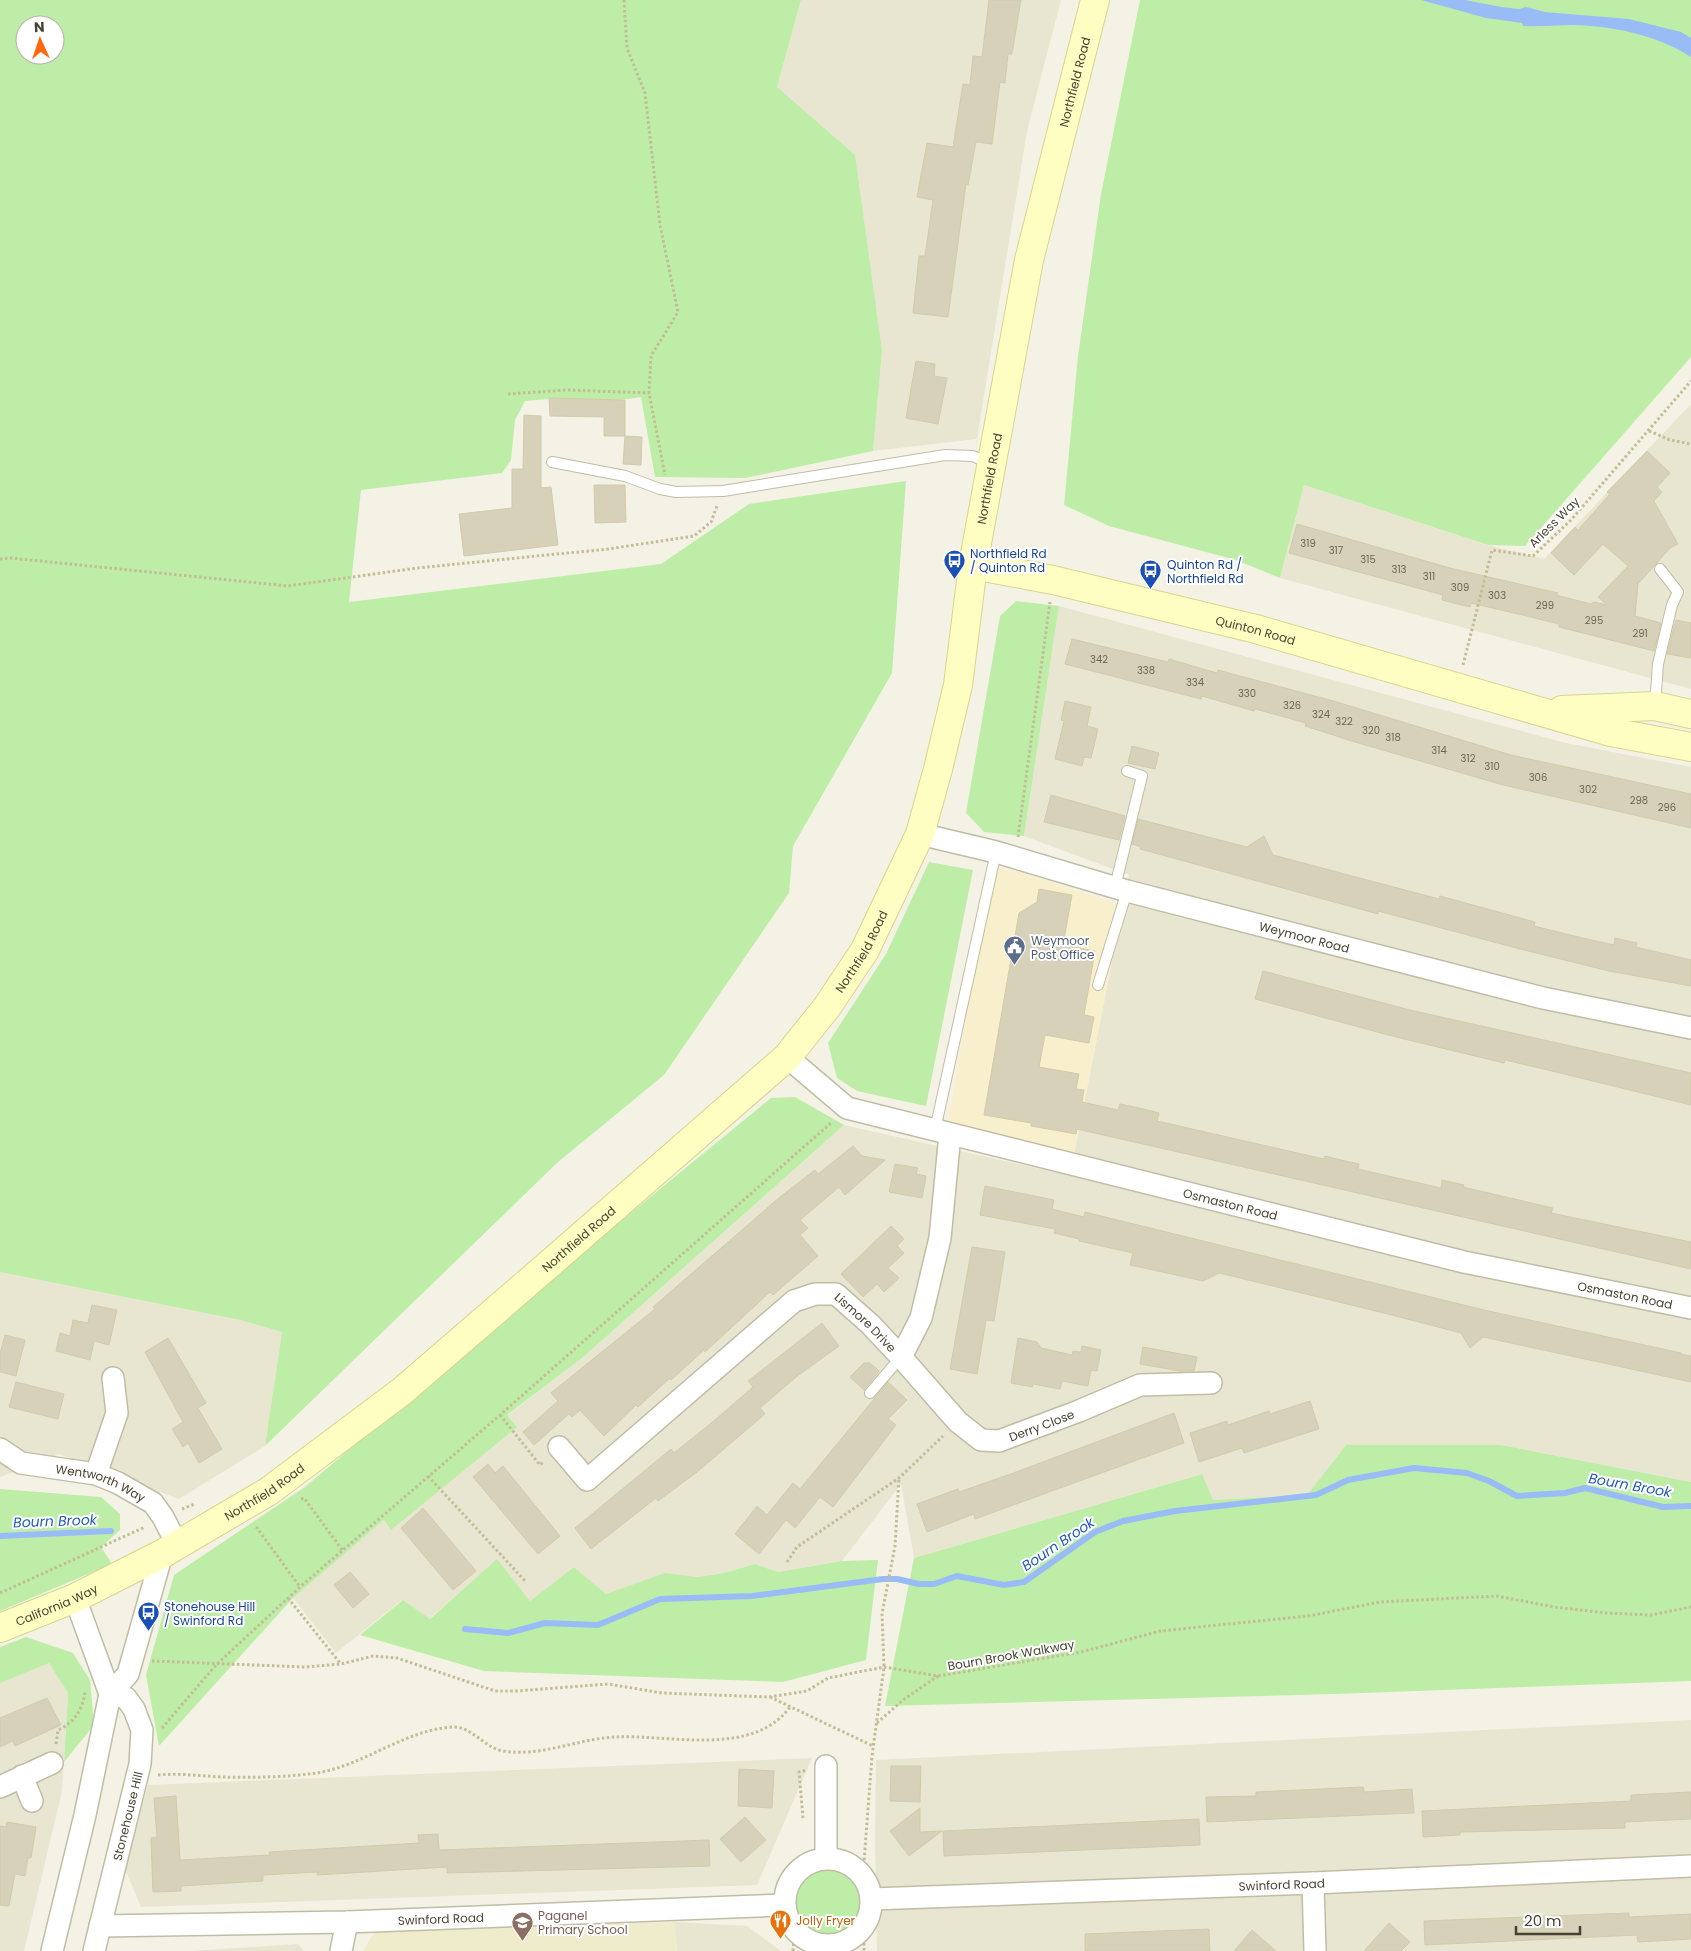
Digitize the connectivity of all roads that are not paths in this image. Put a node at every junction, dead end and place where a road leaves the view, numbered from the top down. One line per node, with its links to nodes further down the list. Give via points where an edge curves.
1 (1095, 0): 3 (street, Northfield Road, via 1028,260)
2 (552, 462): 3 (lane, via 625,476 676,492 723,491 945,455 973,456)
3 (991, 465): 4 (street, Northfield Road)
4 (973, 565): 7 (street, Quinton Road, via 1053,580 1256,629); 11 (street, Northfield Road, via 958,685)
5 (1660, 569): 6 (lane, via 1678,592 1658,664)
6 (1655, 706): 7 (street, Quinton Road); 8 (street, Quinton Road)
7 (1533, 711): 9 (street, Quinton Road, via 1611,732)
8 (1691, 714)
9 (1691, 747)
10 (1127, 771): 13 (lane, via 1142,776)
11 (920, 834): 12 (street, Weymoor Road); 16 (street, Northfield Road, via 865,950 827,1007)
12 (1005, 855): 13 (street, Weymoor Road); 17 (lane)
13 (1121, 889): 14 (lane); 15 (street, Weymoor Road, via 1543,998)
14 (1098, 984)
15 (1691, 1028)
16 (787, 1057): 17 (street, Osmaston Road, via 847,1108); 26 (street, Northfield Road, via 401,1392 269,1491)
17 (942, 1132): 18 (street, Osmaston Road, via 1464,1262); 19 (street, Lismore Drive, via 940,1238 921,1318)
18 (1691, 1308)
19 (902, 1358): 21 (street, Derry Close, via 958,1422 981,1440 999,1441 1079,1412 1140,1385); 22 (lane); 23 (street, Lismore Drive, via 836,1294 815,1294 794,1302 587,1480)
20 (112, 1378): 25 (street, via 117,1413)
21 (1211, 1383)
22 (870, 1393)
23 (559, 1447)
24 (0, 1449): 25 (street, Wentworth Way, via 21,1463)
25 (96, 1474): 26 (street, Wentworth Way, via 152,1503 163,1518)
26 (170, 1550): 27 (street, Northfield Road); 30 (street, via 128,1674)
27 (112, 1580): 28 (street, California Way)
28 (75, 1598): 29 (street, California Way); 30 (street)
29 (0, 1628)
30 (110, 1694): 42 (street, Stonehouse Hill, via 126,1698 142,1730 140,1764); 45 (street)
31 (52, 1764): 33 (street)
32 (826, 1766): 36 (street)
33 (22, 1776): 34 (street); 35 (street)
34 (0, 1787)
35 (32, 1801)
36 (826, 1857): 39 (street, via 850,1863 863,1875); 40 (street, via 806,1863 790,1879)
37 (1691, 1866): 38 (street, Swinford Road)
38 (1313, 1883): 39 (street, Swinford Road); 48 (street)
39 (872, 1899): 44 (street, via 864,1928 846,1942)
40 (784, 1905): 41 (street, Swinford Road); 43 (street)
41 (348, 1922): 42 (street, Swinford Road); 47 (street)
42 (100, 1926): 46 (street, Stonehouse Hill)
43 (794, 1941): 44 (street)
44 (829, 1948)
45 (52, 1951)
46 (94, 1951)
47 (341, 1951)
48 (1315, 1951)

